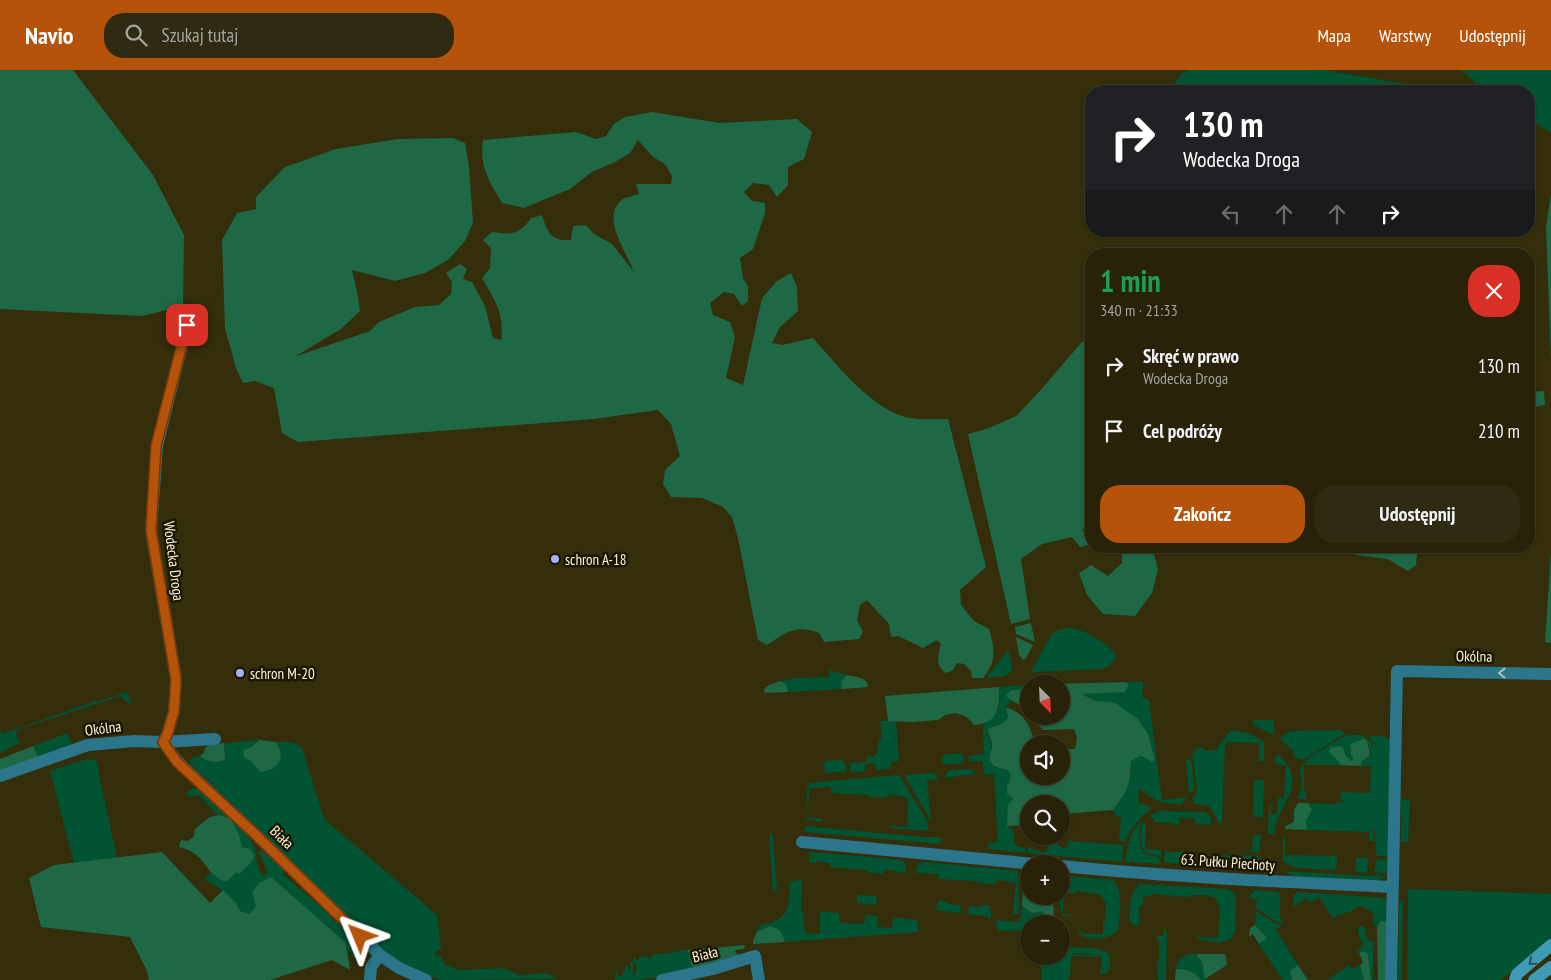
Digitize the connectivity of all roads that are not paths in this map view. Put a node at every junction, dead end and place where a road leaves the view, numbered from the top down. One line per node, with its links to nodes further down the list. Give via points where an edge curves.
1 (187, 325): 4 (street, Wodecka Droga, via 156,446 153,539 176,679 174,711)
2 (1551, 674): 9 (street, Okólna, one-way to 9, via 1397,670)
3 (215, 739): 4 (street, Okólna)
4 (163, 742): 5 (street, Okólna, via 88,745); 11 (street, Biała, via 177,762)
5 (0, 776)
6 (802, 842): 7 (street)
7 (1020, 863)
8 (1070, 867): 9 (street, 63. Pułku Piechoty)
9 (1394, 888): 17 (street)
10 (1551, 945): 18 (main road, one-way to 18)
11 (380, 954): 13 (street, via 371,967); 14 (street, Biała, via 399,968)
12 (1551, 966): 19 (main road)
13 (370, 980)
14 (426, 980)
15 (662, 980): 16 (street, Biała, via 755,956)
16 (759, 980)
17 (1392, 980)
18 (1514, 980)
19 (1534, 980)

